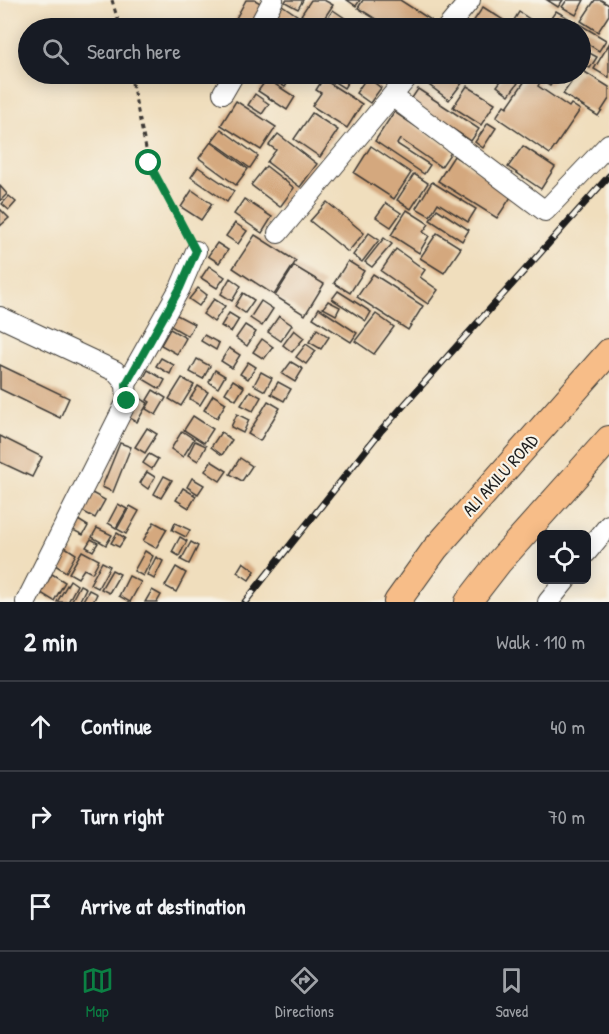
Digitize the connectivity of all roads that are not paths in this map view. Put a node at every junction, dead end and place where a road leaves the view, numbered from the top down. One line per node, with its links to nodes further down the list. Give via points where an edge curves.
1 (273, 0): 3 (street)
2 (470, 0): 4 (street)
3 (263, 18)
4 (455, 18)
5 (228, 84): 7 (street)
6 (402, 84): 8 (street)
7 (223, 93)
8 (392, 96): 9 (street, via 545,211); 10 (street)
9 (609, 144)
10 (278, 233)
11 (196, 251): 14 (street, via 180,288)
12 (0, 317): 14 (street, via 115,371)
13 (609, 352): 20 (main road, ALI AKILU ROAD, via 435,549)
14 (126, 384): 19 (street, via 127,401)
15 (609, 439): 21 (main road)
16 (609, 525): 17 (street)
17 (591, 547)
18 (562, 584): 22 (street)
19 (26, 602)
20 (397, 602)
21 (468, 602)
22 (548, 602)

